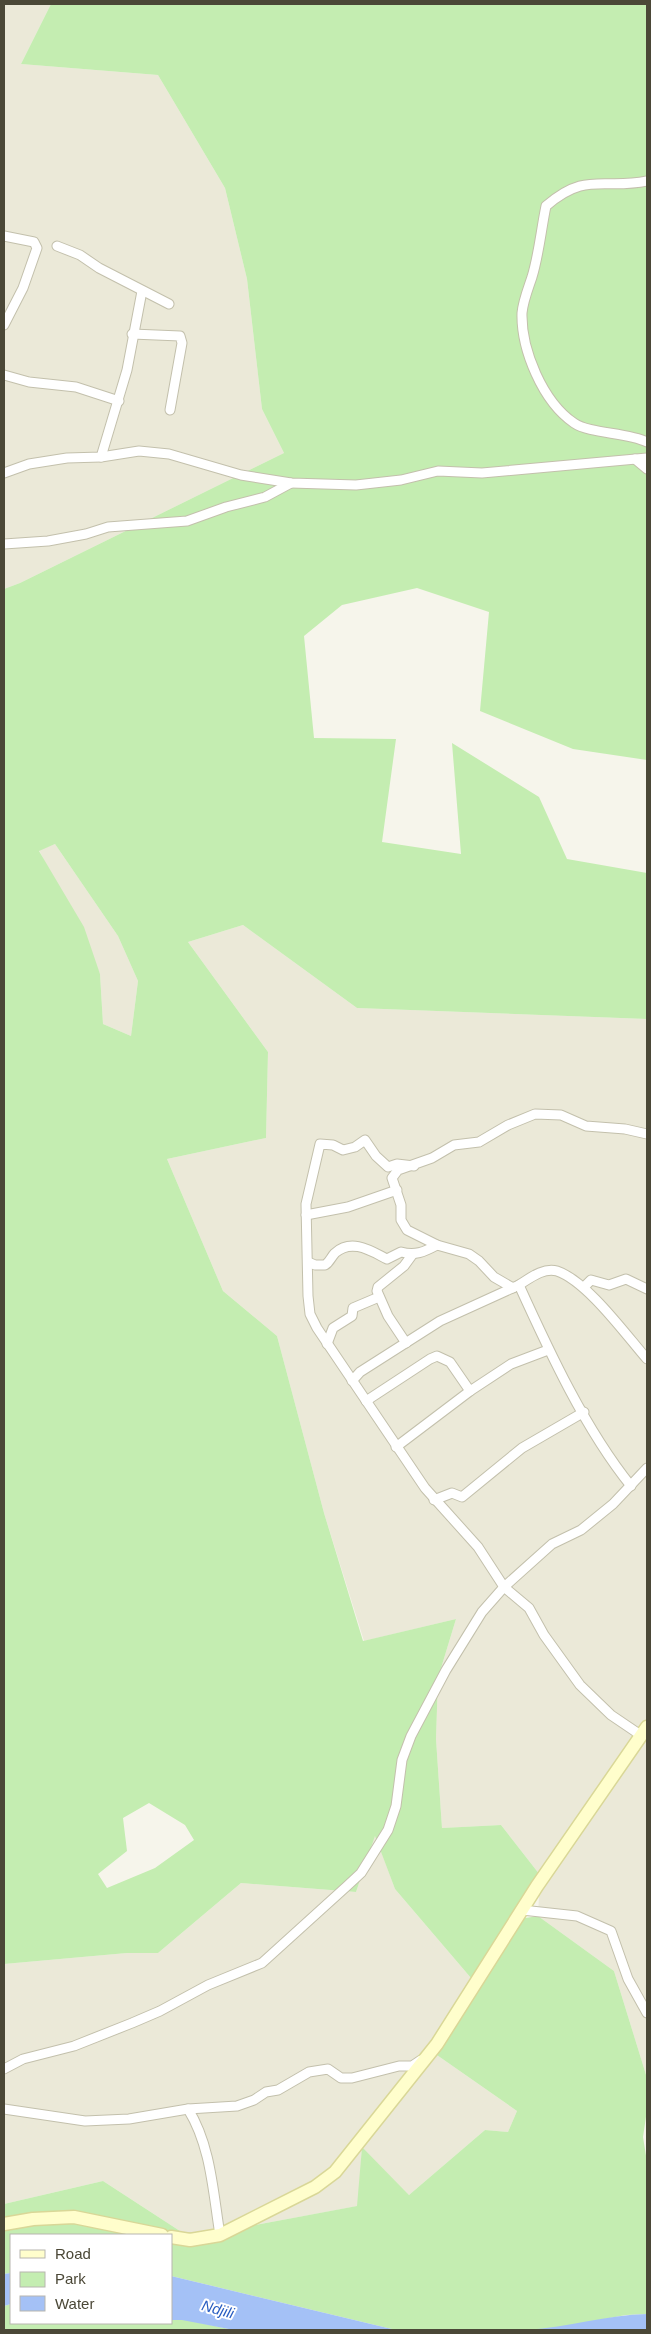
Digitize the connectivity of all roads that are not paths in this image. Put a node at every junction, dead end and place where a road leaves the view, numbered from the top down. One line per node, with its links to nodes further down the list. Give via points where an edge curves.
1 (647, 181): 11 (street, via 600,182 573,187 546,206 542,236 522,313 537,378 564,414 575,424)
2 (4, 236): 6 (street, via 34,242 36,248 23,288)
3 (57, 246): 4 (street, via 80,255)
4 (142, 291): 5 (street); 7 (street)
5 (169, 304)
6 (4, 325)
7 (132, 334): 9 (street); 10 (street, via 178,335 182,339)
8 (4, 375): 9 (street, via 29,382 76,387)
9 (119, 401): 12 (street)
10 (170, 410)
11 (647, 442)
12 (101, 457): 16 (street, via 29,464); 17 (street, via 139,451 169,454 241,475)
13 (647, 458): 14 (street)
14 (635, 459): 15 (street); 17 (street, via 482,473 438,470 401,480 356,485)
15 (647, 469)
16 (4, 473)
17 (291, 483): 18 (street, via 265,497 187,521 108,527 48,541)
18 (4, 544)
19 (647, 1134): 20 (street, via 586,1126 561,1115 536,1114 479,1142 454,1145)
20 (414, 1166): 21 (street, via 398,1170 392,1178); 22 (street, via 397,1164 388,1167 365,1140 343,1150 320,1144)
21 (397, 1190): 22 (street, via 348,1207); 23 (street, via 404,1227)
22 (306, 1215): 25 (street)
23 (437, 1246): 24 (street); 26 (street, via 469,1254 494,1277)
24 (412, 1255): 25 (street, via 401,1252 387,1259 362,1246 354,1246 340,1250 325,1265); 29 (street, via 404,1266 378,1286)
25 (308, 1262): 31 (street, via 310,1314)
26 (516, 1286): 27 (street, via 540,1272 557,1271); 30 (street, via 440,1321); 32 (street)
27 (584, 1287): 28 (street, via 591,1280 608,1285 626,1280); 33 (street)
28 (647, 1289)
29 (379, 1297): 30 (street); 31 (street, via 353,1308 352,1316 333,1328)
30 (406, 1343): 34 (street, via 360,1372)
31 (326, 1344): 34 (street)
32 (548, 1350): 35 (street, via 511,1364); 37 (street)
33 (647, 1359)
34 (352, 1381): 36 (street)
35 (470, 1391): 36 (street, via 450,1362 437,1356); 38 (street)
36 (366, 1401): 38 (street)
37 (584, 1412): 40 (street, via 613,1463); 41 (street, via 522,1448 462,1497 452,1493)
38 (396, 1447): 41 (street)
39 (647, 1468): 40 (street)
40 (631, 1486): 42 (street, via 580,1530 552,1544)
41 (434, 1500): 42 (street, via 478,1546)
42 (504, 1587): 43 (street, via 529,1608 580,1685 611,1715); 47 (street, via 482,1612 411,1736 402,1760 396,1806 388,1830 361,1873 262,1963 208,1984 132,2023 74,2046 23,2059)
43 (644, 1732): 44 (street)
44 (522, 1910): 45 (street, via 577,1916 611,1931 628,1979); 46 (street)
45 (647, 2013)
46 (437, 2044): 49 (street, via 425,2058 412,2066 399,2066 352,2078 341,2078 328,2069 309,2072 278,2090 237,2106); 52 (street, via 335,2172 315,2187)
47 (4, 2069)
48 (4, 2109): 49 (street, via 85,2120 129,2120)
49 (188, 2109): 52 (street, via 204,2143)
50 (4, 2224): 51 (street, via 74,2217)
51 (157, 2234)
52 (220, 2235): 53 (street, via 190,2240)
53 (172, 2237)

